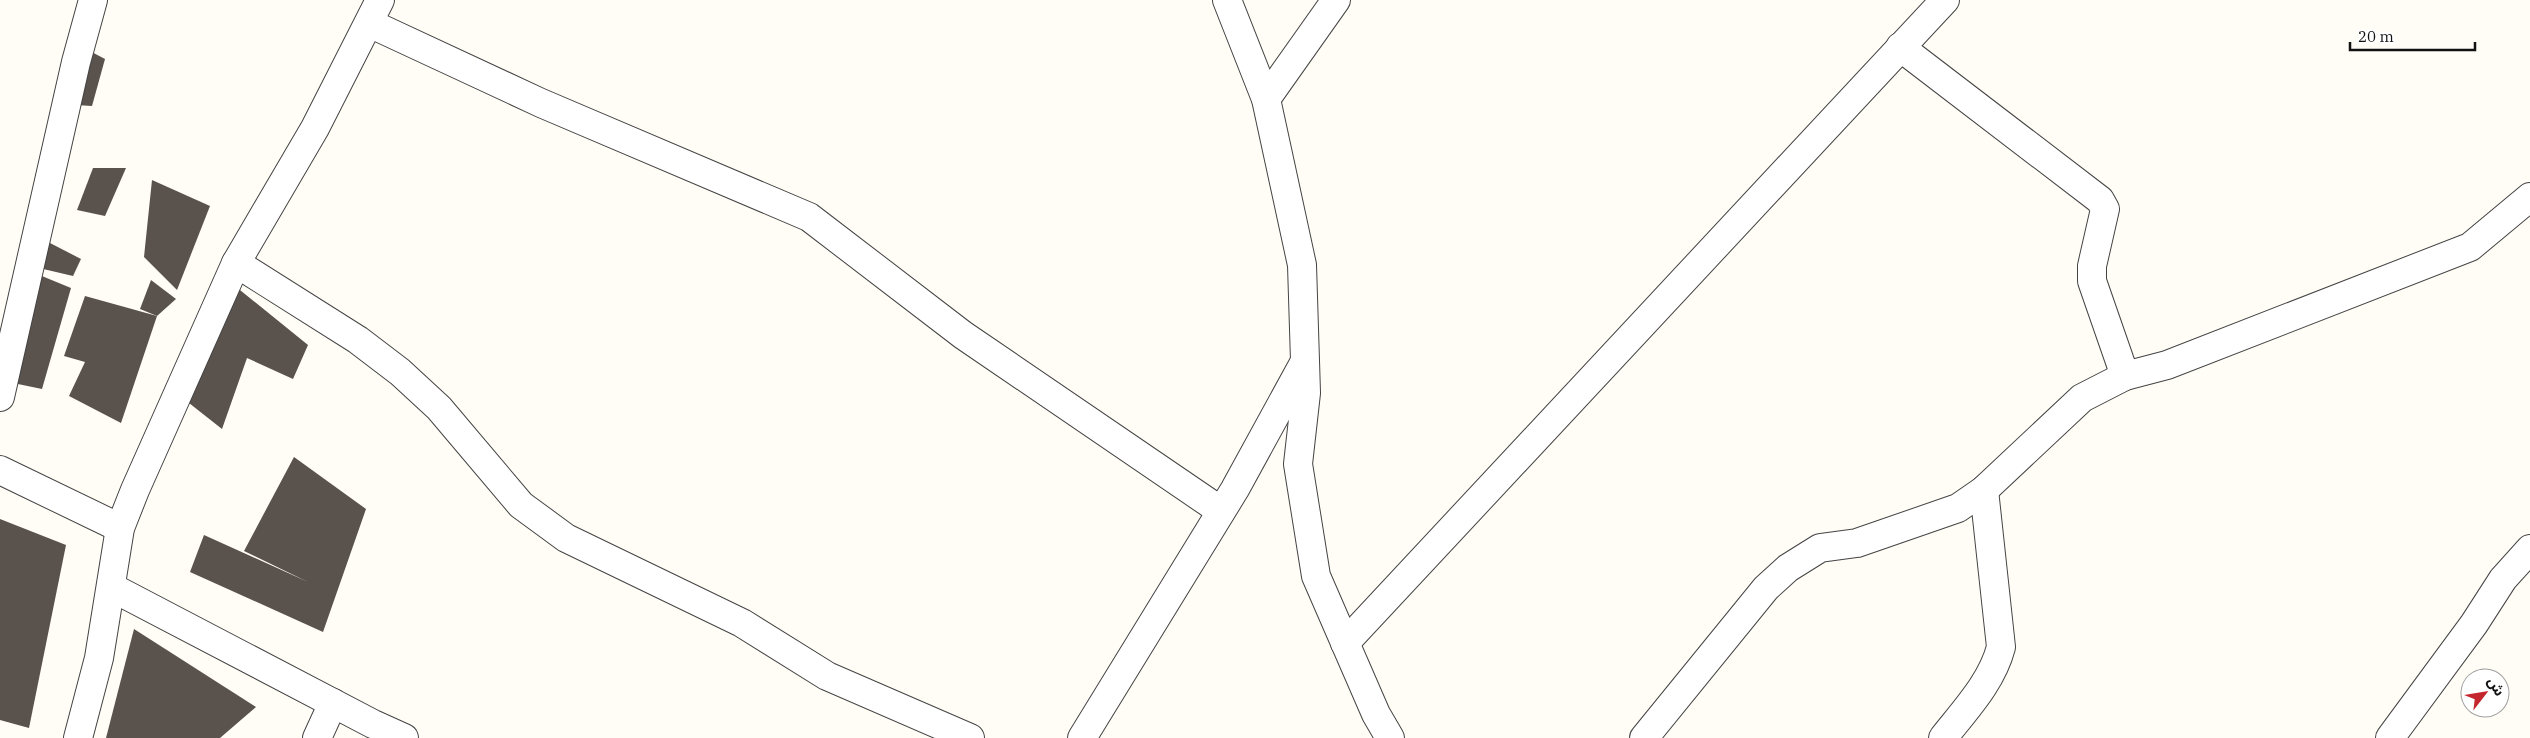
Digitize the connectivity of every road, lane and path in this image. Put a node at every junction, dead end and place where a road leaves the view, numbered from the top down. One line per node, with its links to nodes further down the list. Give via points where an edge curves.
1 (93, 0): 12 (street)
2 (1227, 0): 7 (street)
3 (1336, 0): 7 (street)
4 (1945, 0): 6 (street)
5 (375, 12): 9 (street, via 315,128); 15 (street, via 541,103 809,217 963,335)
6 (1900, 47): 11 (street, via 2100,200 2105,209 2092,266 2092,281); 19 (street)
7 (1266, 99): 10 (street, via 1302,265)
8 (2530, 197): 11 (street, via 2470,246 2167,365)
9 (236, 263): 16 (street); 24 (street, via 358,340 400,372 439,408 521,505 566,538 742,623 827,676)
10 (1305, 362): 15 (street); 19 (street, via 1306,392 1298,464 1316,576)
11 (2125, 376): 14 (street, via 2082,398)
12 (0, 397)
13 (0, 470): 16 (street)
14 (1984, 490): 27 (street, via 1958,508 1858,543 1820,548 1788,568 1766,588); 28 (street, via 2001,647 1996,665)
15 (1221, 511): 25 (street)
16 (120, 528): 18 (street)
17 (2530, 549): 29 (street, via 2503,579)
18 (111, 587): 20 (street); 21 (street, via 99,658)
19 (1345, 643): 26 (street)
20 (333, 703): 22 (street); 23 (street)
21 (78, 738)
22 (317, 738)
23 (404, 738)
24 (970, 738)
25 (1082, 738)
26 (1390, 738)
27 (1644, 738)
28 (1943, 738)
29 (2390, 738)

